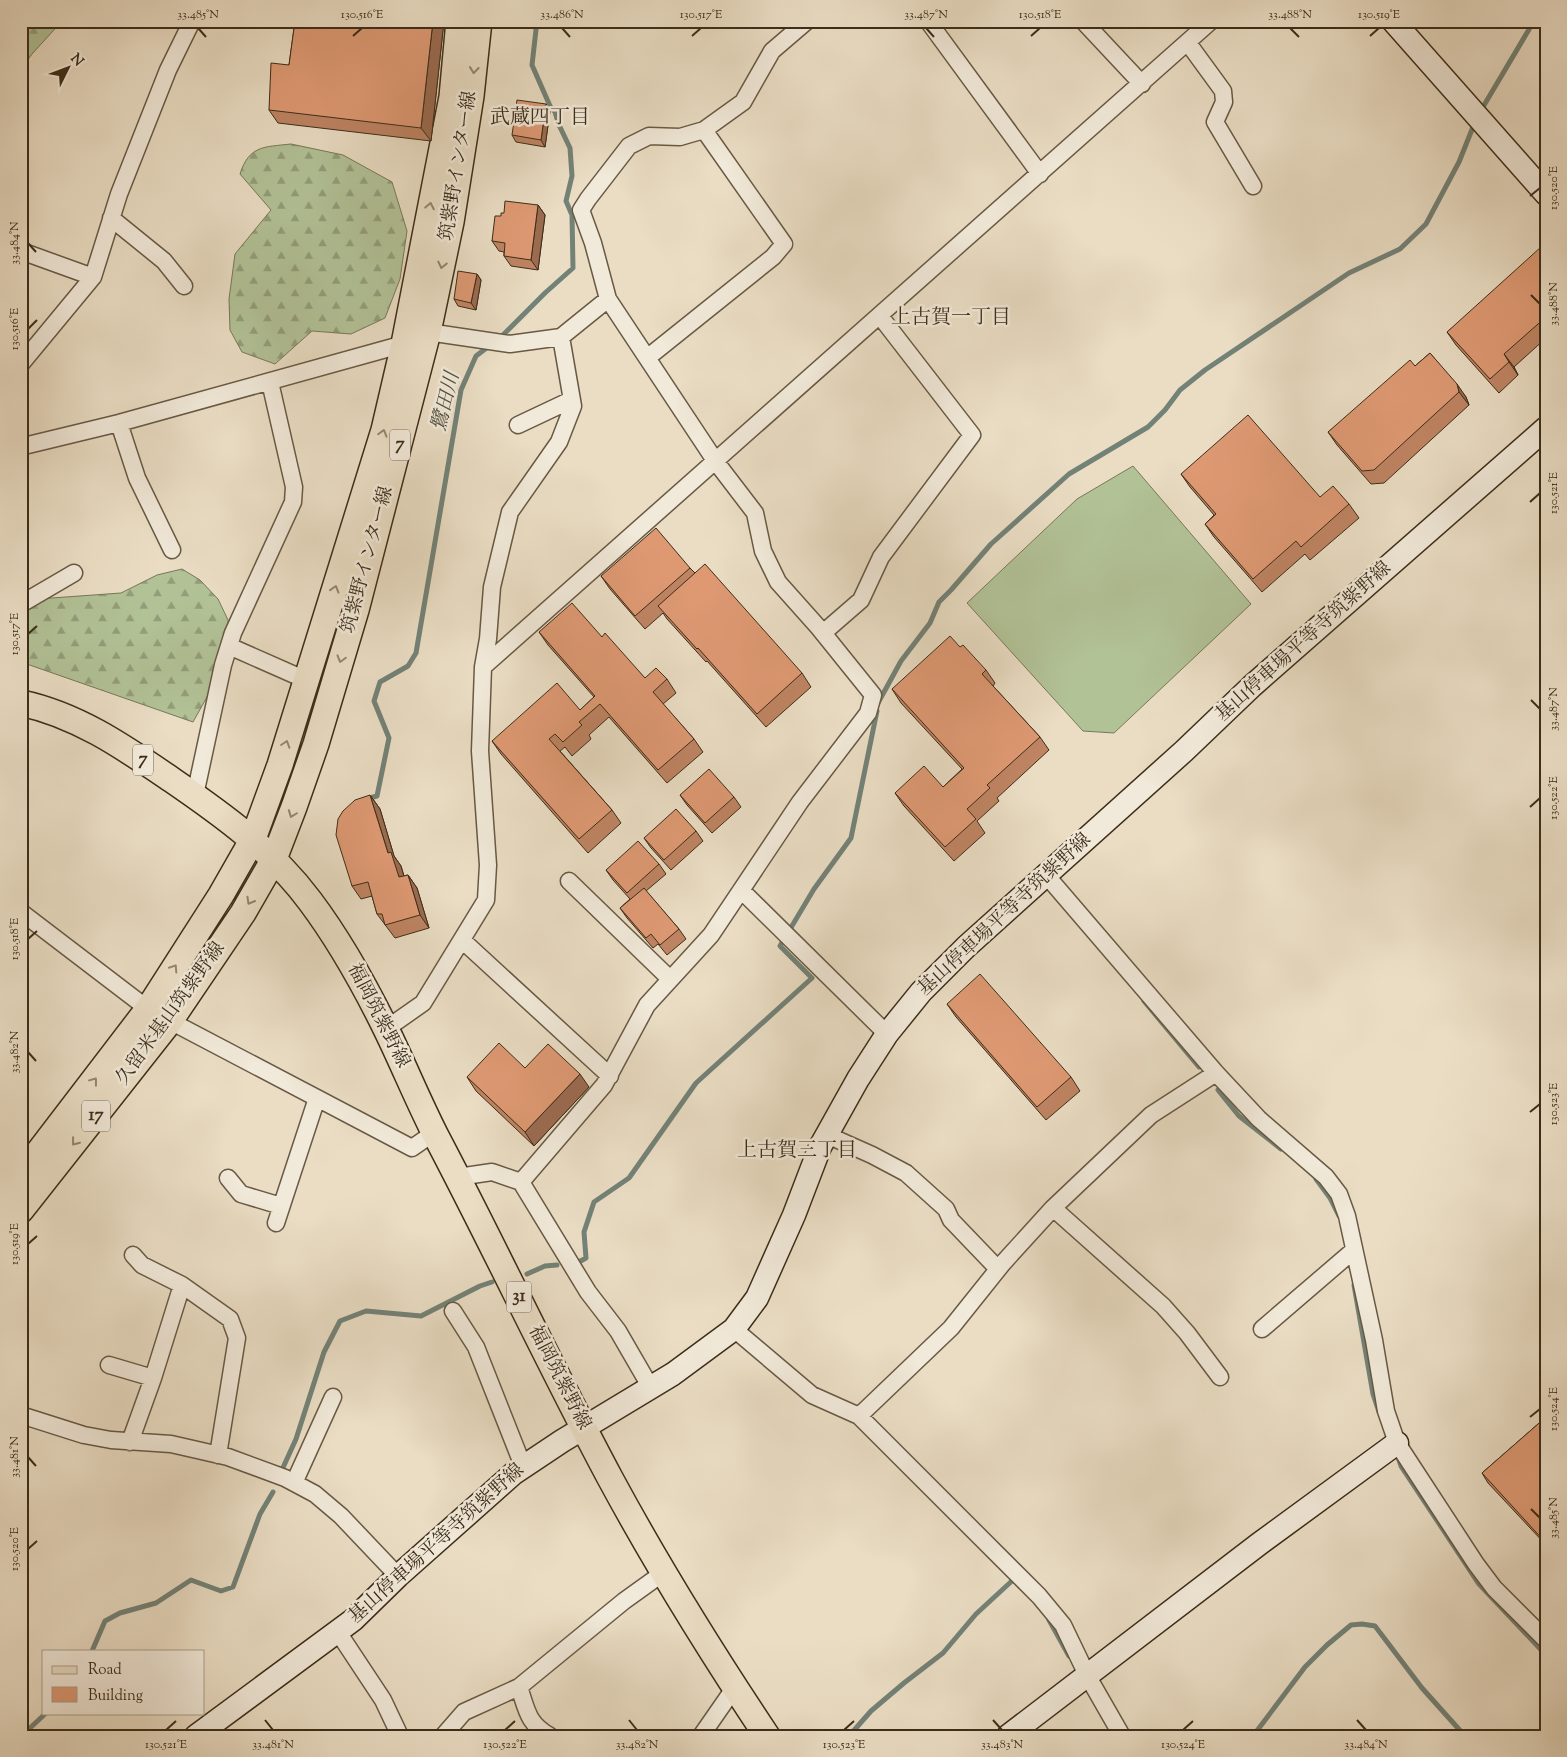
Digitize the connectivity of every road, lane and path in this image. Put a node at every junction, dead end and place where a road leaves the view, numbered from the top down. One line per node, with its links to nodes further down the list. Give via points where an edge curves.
1 (192, 21): 15 (street, via 165,79)
2 (459, 21): 23 (main road, 筑紫野インター線 / 7, one-way to 2, via 452,97)
3 (479, 21): 21 (main road, 筑紫野インター線 / 7, one-way to 21, via 451,222)
4 (807, 21): 11 (street, via 772,51 744,102)
5 (928, 21): 12 (street)
6 (1083, 21): 10 (street)
7 (1211, 21): 9 (street)
8 (1393, 21): 14 (main road)
9 (1188, 43): 10 (street); 13 (street, via 1223,91 1224,102 1215,122)
10 (1142, 84): 12 (street)
11 (704, 130): 19 (street, via 680,137 649,136 628,146 581,210); 24 (street, via 784,244 773,257)
12 (1040, 174): 20 (street)
13 (1253, 186)
14 (1546, 194)
15 (111, 218): 17 (street); 18 (street, via 164,261)
16 (21, 251): 17 (street)
17 (93, 277): 25 (street)
18 (184, 286)
19 (608, 299): 22 (street); 24 (street)
20 (880, 316): 32 (street); 36 (street, via 972,435 881,557 861,600)
21 (428, 332): 22 (street, via 510,344); 43 (main road, 筑紫野インター線 / 7, one-way to 43, via 348,636 316,744)
22 (561, 337): 27 (street)
23 (404, 344): 26 (street); 39 (main road, 筑紫野インター線 / 7, one-way to 23, via 384,430)
24 (647, 358): 32 (street)
25 (21, 364)
26 (270, 382): 28 (street); 37 (street, via 294,487 293,502)
27 (572, 400): 29 (street); 38 (street, via 573,406 559,442 510,512 492,587)
28 (119, 423): 31 (street, via 28,445); 33 (street, via 137,478)
29 (518, 425)
30 (1546, 428): 44 (main road, 基山停車場平等寺筑紫野線, via 1252,686)
31 (21, 443)
32 (716, 462): 36 (street, via 755,513 763,551 778,582); 38 (street)
33 (172, 550)
34 (74, 573): 35 (street)
35 (21, 604)
36 (823, 633): 46 (street, via 874,695 868,713 800,802)
37 (229, 646): 39 (street); 41 (street)
38 (483, 667): 48 (street, via 480,751 488,865 486,900)
39 (306, 680): 42 (main road, 筑紫野インター線 / 7, one-way to 39)
40 (21, 703): 41 (main road, 7, via 38,706 83,724 124,747)
41 (194, 795): 42 (main road, 7)
42 (253, 840): 43 (main road, 7); 50 (main road, 久留米基山筑紫野線 / 17, one-way to 42)
43 (274, 858): 51 (main road, 久留米基山筑紫野線 / 17, one-way to 51, via 243,913); 52 (main road, 福岡筑紫野線 / 31, via 309,899 349,958)
44 (1046, 875): 53 (main road, 基山停車場平等寺筑紫野線, via 966,947 921,992); 54 (street)
45 (569, 881): 49 (street)
46 (741, 890): 49 (street, via 711,935); 53 (street)
47 (21, 912): 50 (street)
48 (462, 940): 52 (street, via 423,1003); 55 (street)
49 (670, 979): 55 (street, via 647,1006)
50 (148, 1009): 51 (street); 59 (main road, 久留米基山筑紫野線 / 17, one-way to 50)
51 (170, 1021): 56 (street); 65 (main road, 久留米基山筑紫野線 / 17, one-way to 65)
52 (386, 1029): 57 (main road, 福岡筑紫野線 / 31)
53 (886, 1034): 58 (main road, 基山停車場平等寺筑紫野線)
54 (1216, 1073): 64 (street, via 1151,1115); 67 (street, via 1259,1119 1326,1177 1339,1194)
55 (610, 1076): 62 (street)
56 (317, 1098): 57 (street, via 412,1148); 63 (street)
57 (434, 1132): 60 (main road, 福岡筑紫野線 / 31)
58 (827, 1134): 69 (street, via 906,1173 946,1209 951,1220); 72 (main road, 基山停車場平等寺筑紫野線, via 757,1298)
59 (21, 1175)
60 (458, 1177): 62 (street, via 492,1172); 81 (main road, 福岡筑紫野線 / 31)
61 (228, 1178): 63 (street, via 241,1194)
62 (521, 1182): 77 (street, via 588,1292 618,1330)
63 (281, 1206): 66 (street)
64 (1053, 1208): 69 (street); 76 (street, via 1163,1306)
65 (21, 1210)
66 (276, 1223)
67 (1354, 1250): 73 (street); 83 (street, via 1386,1410)
68 (132, 1255): 70 (street, via 142,1265)
69 (998, 1269): 80 (street, via 951,1328)
70 (182, 1285): 75 (street); 84 (street, via 230,1319 237,1338)
71 (453, 1311): 85 (street, via 476,1348)
72 (734, 1329): 77 (main road, 基山停車場平等寺筑紫野線); 80 (street, via 812,1395)
73 (1262, 1329)
74 (110, 1365): 75 (street)
75 (153, 1378): 82 (street)
76 (1220, 1378)
77 (651, 1388): 81 (main road, 基山停車場平等寺筑紫野線)
78 (333, 1397): 86 (street)
79 (22, 1416): 82 (street, via 84,1435)
80 (859, 1416): 91 (street, via 1040,1596 1063,1625)
81 (584, 1428): 85 (main road, 基山停車場平等寺筑紫野線); 87 (main road, 福岡筑紫野線 / 31)
82 (130, 1442): 84 (street, via 171,1444)
83 (1397, 1443): 90 (street, via 1494,1588); 91 (main road, via 1258,1544)
84 (218, 1455): 86 (street)
85 (523, 1466): 88 (main road, 基山停車場平等寺筑紫野線)
86 (294, 1483): 88 (street, via 315,1494 341,1516)
87 (663, 1573): 92 (street); 93 (main road, 福岡筑紫野線 / 31)
88 (398, 1576): 89 (main road, 基山停車場平等寺筑紫野線)
89 (338, 1632): 94 (main road, 基山停車場平等寺筑紫野線); 95 (street, via 383,1700)
90 (1546, 1640)
91 (1088, 1675): 100 (main road); 101 (street)
92 (519, 1687): 96 (street, via 464,1712); 97 (street, via 530,1720)
93 (735, 1687): 98 (street); 99 (main road, 福岡筑紫野線 / 31)
94 (196, 1736)
95 (400, 1736)
96 (443, 1736)
97 (550, 1736)
98 (701, 1736)
99 (767, 1736)
100 (1008, 1736)
101 (1122, 1736)

